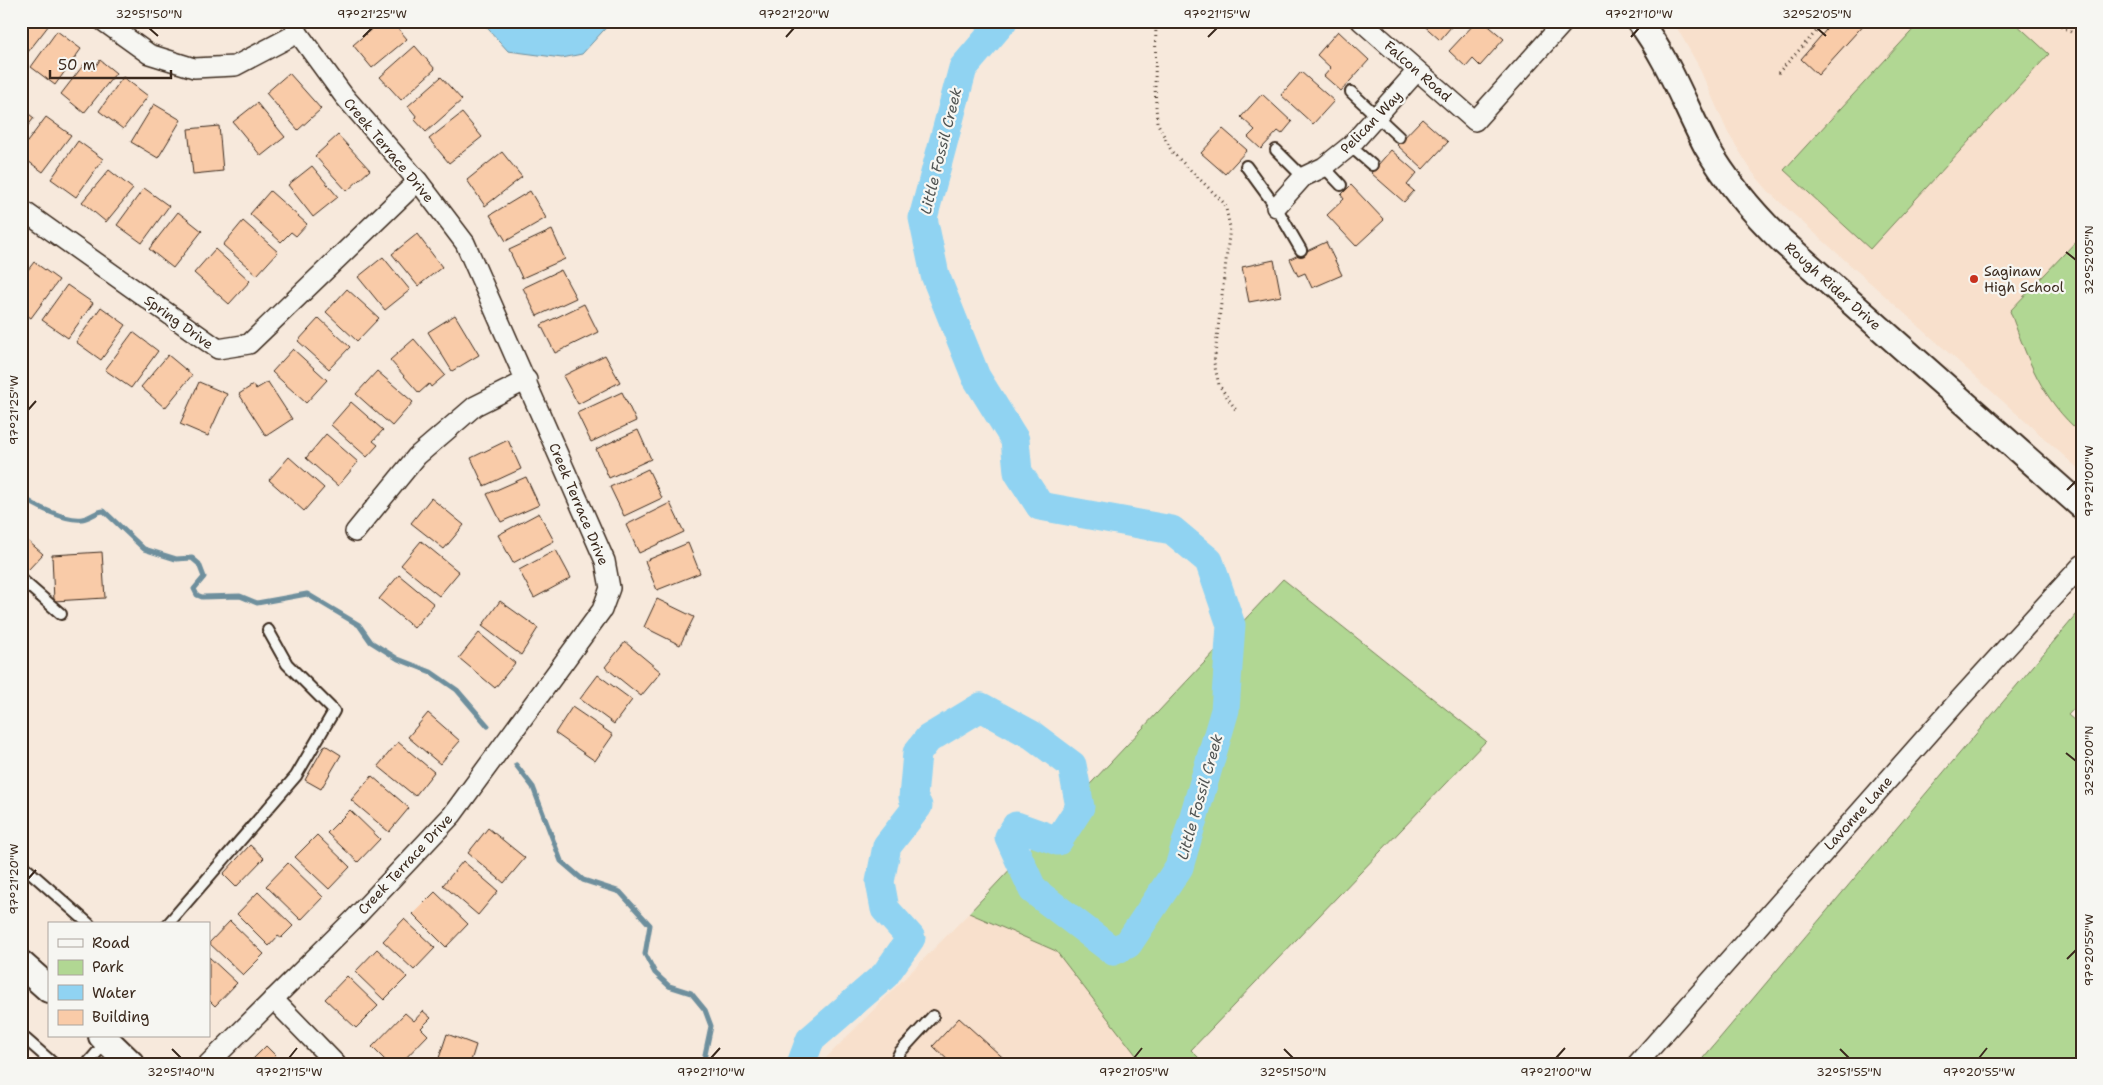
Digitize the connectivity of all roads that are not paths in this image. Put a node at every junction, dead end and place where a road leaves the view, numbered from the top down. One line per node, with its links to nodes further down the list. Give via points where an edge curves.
1 (103, 21): 5 (street, via 149,54 194,68 235,66)
2 (1361, 21): 6 (street, Falcon Road)
3 (1565, 21): 6 (street, Falcon Road, via 1475,121)
4 (1639, 21): 22 (street, Rough Rider Drive, via 1657,46 1717,164 1745,202 1782,241)
5 (296, 27): 16 (street, Creek Terrace Drive, via 344,96)
6 (1417, 71): 8 (street, Pelican Way)
7 (1352, 92): 8 (lane)
8 (1377, 117): 9 (lane); 10 (street, Pelican Way)
9 (1398, 137)
10 (1350, 146): 12 (lane); 14 (street, Pelican Way)
11 (1276, 150): 15 (lane)
12 (1372, 164)
13 (1246, 166): 18 (lane)
14 (1324, 167): 15 (street, Pelican Way); 17 (lane)
15 (1303, 177): 18 (street, Pelican Way)
16 (418, 181): 19 (street, Spring Drive, via 250,344 218,350); 21 (street, Creek Terrace Drive, via 465,243)
17 (1341, 184)
18 (1276, 207): 20 (lane)
19 (21, 209)
20 (1301, 250)
21 (527, 380): 23 (street, via 475,406 417,456); 33 (street, Creek Terrace Drive, via 605,561 610,588 602,610 452,815)
22 (2082, 507)
23 (355, 532)
24 (2082, 565): 43 (street, Lavonne Lane, via 1950,709)
25 (21, 579): 26 (lane)
26 (61, 614)
27 (268, 630): 30 (lane, via 288,664 334,711 296,776)
28 (21, 864): 29 (lane)
29 (87, 922)
30 (170, 922)
31 (21, 964): 32 (main road)
32 (48, 988)
33 (273, 999): 40 (street, Creek Terrace Drive); 41 (street)
34 (933, 1016): 42 (lane, via 900,1052)
35 (21, 1035): 37 (lane)
36 (104, 1039): 38 (lane); 39 (main road)
37 (54, 1064)
38 (87, 1064)
39 (131, 1064)
40 (208, 1064)
41 (336, 1064)
42 (894, 1064)
43 (1637, 1064)

